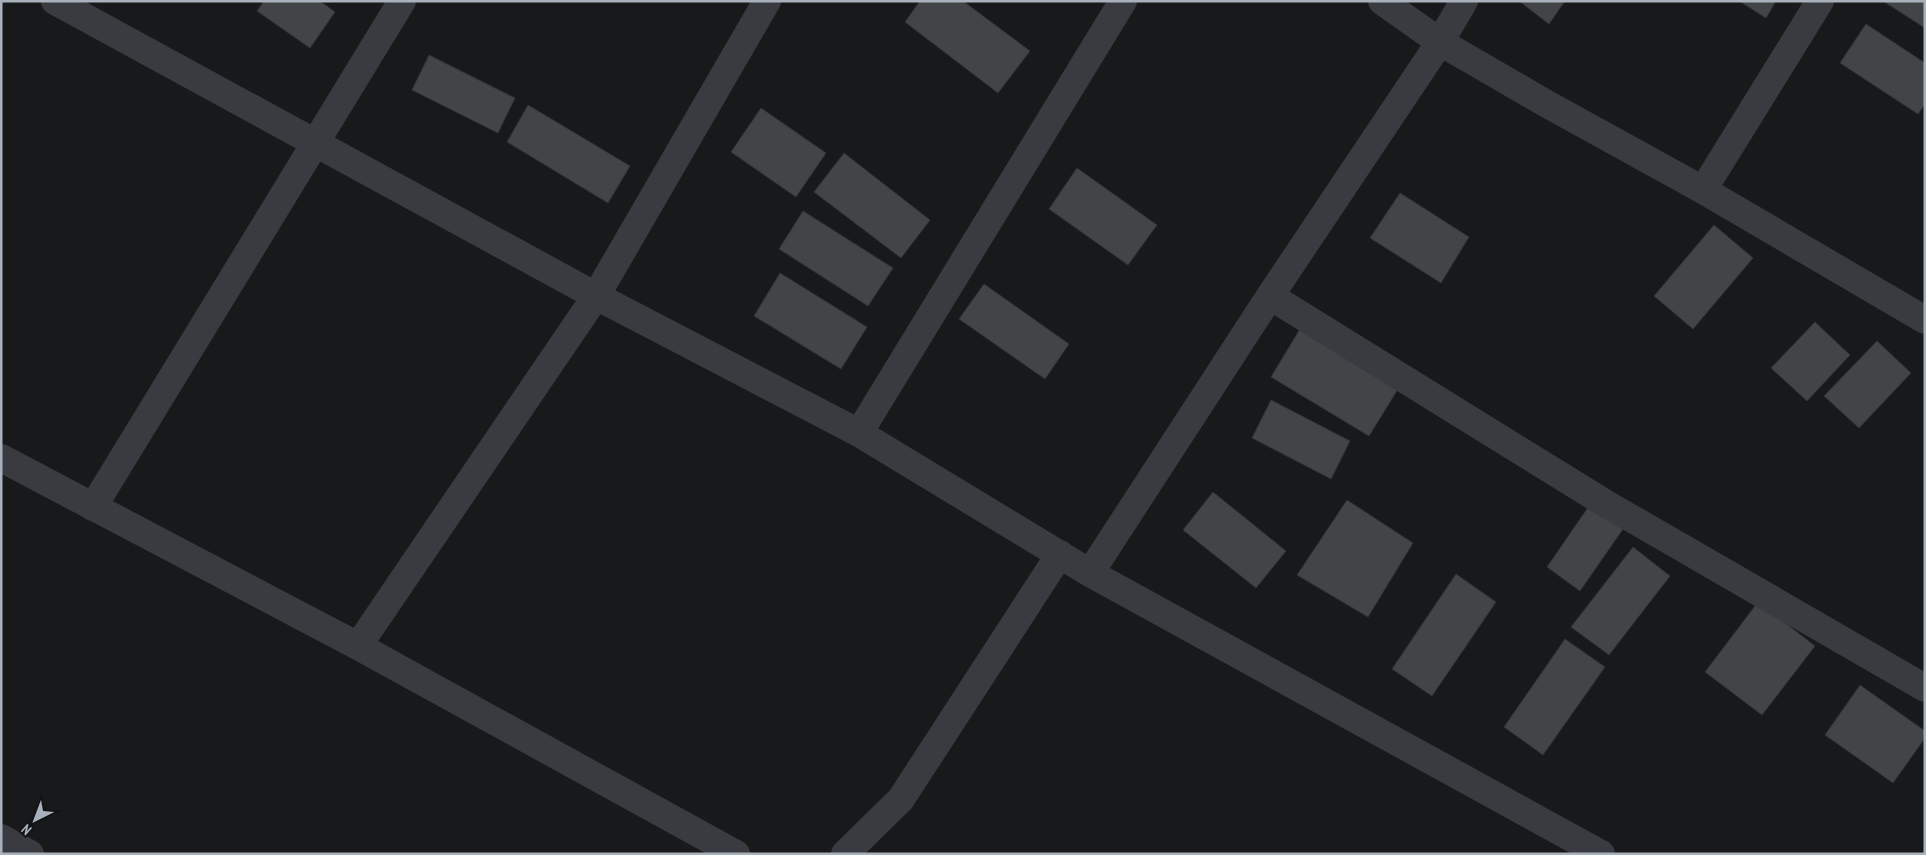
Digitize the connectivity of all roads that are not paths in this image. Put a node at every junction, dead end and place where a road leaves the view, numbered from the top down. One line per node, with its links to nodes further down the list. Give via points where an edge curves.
1 (55, 1): 9 (street)
2 (402, 1): 9 (street)
3 (766, 1): 11 (street)
4 (1123, 1): 14 (street)
5 (1382, 1): 8 (street)
6 (1464, 1): 8 (street)
7 (1820, 1): 10 (street)
8 (1440, 42): 10 (street); 12 (street)
9 (314, 143): 11 (street); 16 (street)
10 (1703, 190): 13 (street)
11 (596, 296): 14 (street); 19 (street)
12 (1270, 296): 18 (street); 20 (street, via 1603,502)
13 (1925, 320)
14 (859, 433): 17 (street)
15 (1, 458): 16 (street)
16 (93, 507): 19 (street)
17 (1060, 554): 18 (street); 24 (street, via 900,799)
18 (1090, 573): 25 (street)
19 (358, 646): 23 (street)
20 (1925, 688)
21 (1, 838): 22 (street)
22 (30, 854)
23 (736, 854)
24 (845, 854)
25 (1601, 854)

